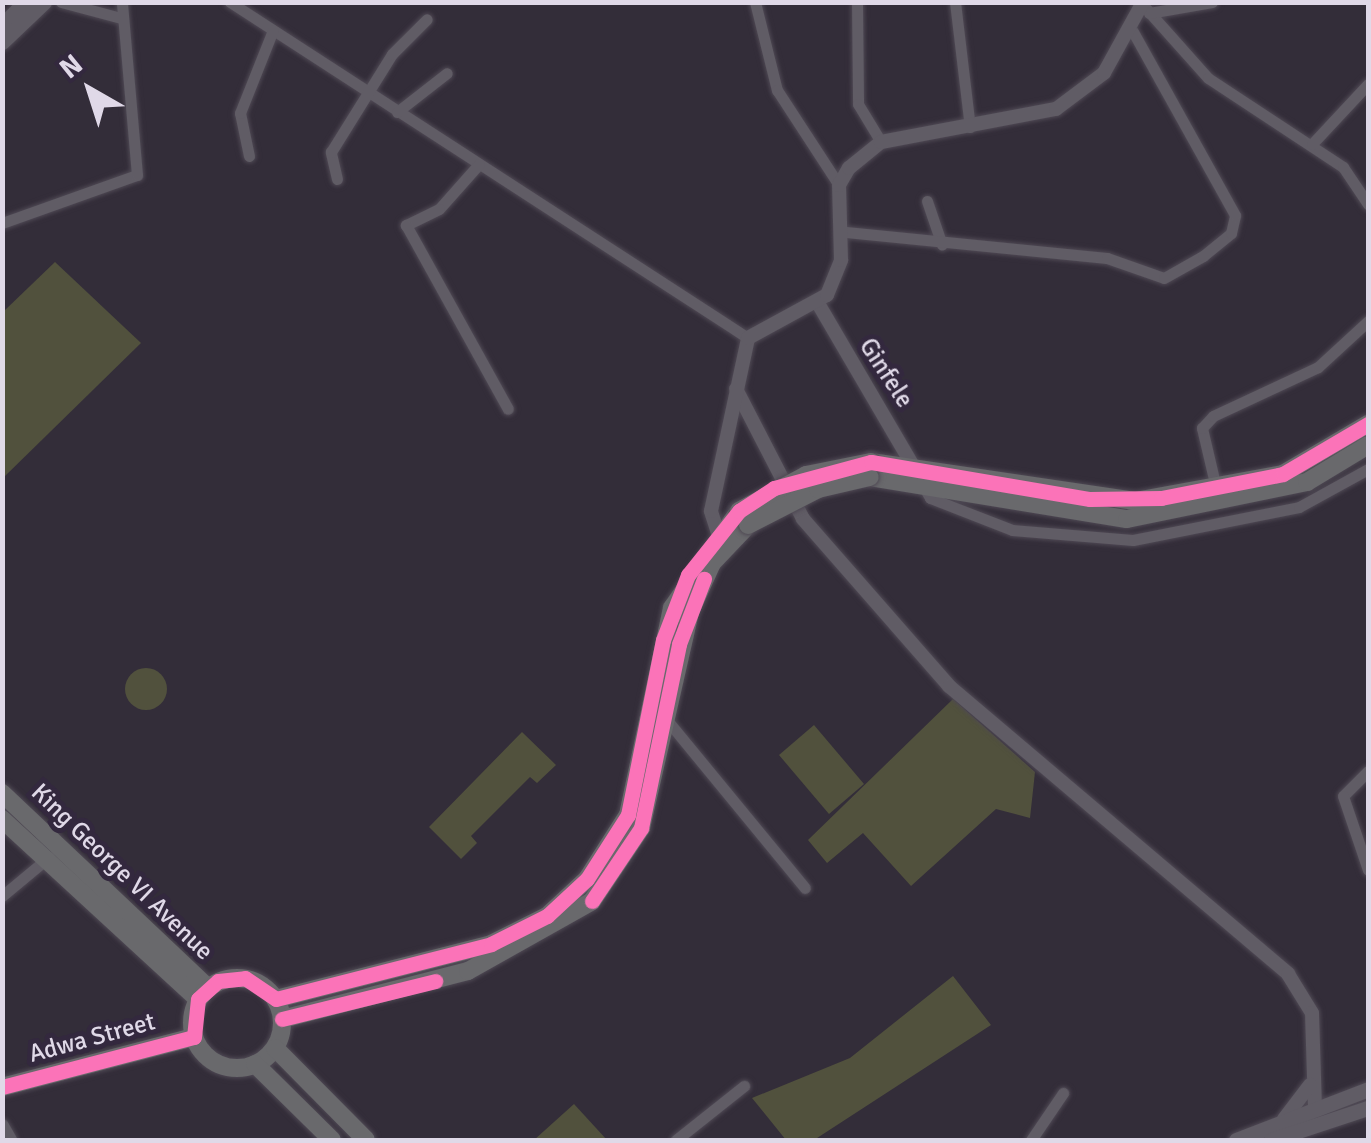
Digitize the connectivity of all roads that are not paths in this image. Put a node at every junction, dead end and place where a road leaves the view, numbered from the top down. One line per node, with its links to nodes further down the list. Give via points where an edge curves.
1 (24, 2): 13 (main road)
2 (44, 2): 13 (main road)
3 (61, 2): 11 (street)
4 (122, 2): 11 (street)
5 (230, 2): 14 (street)
6 (755, 2): 27 (street, via 776,90)
7 (858, 2): 22 (street, via 858,104)
8 (954, 2): 21 (street)
9 (1212, 2): 10 (street)
10 (1145, 7): 15 (street); 23 (street, via 1208,78)
11 (121, 18): 30 (street, via 138,175)
12 (427, 19): 19 (street, via 392,54)
13 (8, 21): 16 (main road)
14 (273, 30): 19 (street); 24 (street, via 240,113)
15 (1133, 32): 21 (street, via 1104,74 1056,109); 32 (street, via 1234,215 1232,233 1164,278 1107,258)
16 (2, 42)
17 (448, 73): 20 (street)
18 (1368, 84): 23 (street)
19 (372, 95): 20 (street); 26 (street, via 327,160)
20 (397, 112): 25 (street)
21 (970, 126): 22 (street)
22 (881, 142): 27 (street)
23 (1312, 144): 29 (street)
24 (249, 156)
25 (479, 164): 35 (street); 37 (street, via 439,210 406,225)
26 (337, 179)
27 (839, 185): 31 (street)
28 (927, 200): 32 (street)
29 (1368, 204)
30 (2, 223)
31 (846, 232): 32 (street); 33 (street, via 836,279)
32 (942, 245)
33 (819, 304): 35 (street, via 770,319); 41 (street, Ginfele)
34 (1368, 321): 42 (street, via 1318,367 1213,416 1202,428)
35 (748, 338): 36 (street)
36 (736, 389): 44 (street, via 711,511); 60 (street, via 810,529 949,686 1288,974 1312,1013)
37 (508, 409)
38 (1368, 424): 42 (main road, via 1302,467)
39 (1368, 445): 42 (main road, via 1307,482)
40 (1368, 469): 41 (street, via 1299,508 1134,540 1012,530 930,498)
41 (919, 472): 42 (main road, via 1127,520); 43 (main road, bridge, via 806,474)
42 (1218, 498)
43 (744, 518): 44 (main road); 46 (main road, via 690,612)
44 (718, 533): 45 (main road, via 672,608)
45 (651, 708): 46 (street); 55 (main road, via 637,785 611,848 547,916 456,954)
46 (669, 718): 52 (street); 56 (main road, via 632,848 566,923 468,971)
47 (1368, 771): 51 (street, via 1343,796)
48 (2, 792): 50 (main road, King George VI Avenue)
49 (2, 819): 50 (main road, King George VI Avenue)
50 (52, 852): 53 (street); 54 (main road, King George VI Avenue)
51 (1368, 870)
52 (805, 888)
53 (2, 896)
54 (203, 993): 55 (main road, via 246,978); 57 (main road)
55 (276, 999): 56 (main road)
56 (282, 1019): 58 (main road)
57 (194, 1037): 59 (main road, via 220,1065); 62 (main road, Adwa Street)
58 (274, 1048): 59 (main road); 71 (main road)
59 (256, 1064): 70 (main road)
60 (1310, 1085): 65 (street); 67 (street)
61 (744, 1086): 72 (street)
62 (2, 1087)
63 (1368, 1089): 65 (main road)
64 (1063, 1093): 73 (street)
65 (1316, 1108): 67 (main road)
66 (1368, 1108): 75 (main road)
67 (1284, 1119): 74 (main road)
68 (2, 1126): 69 (street)
69 (10, 1140)
70 (332, 1140)
71 (366, 1140)
72 (676, 1140)
73 (1032, 1140)
74 (1236, 1140)
75 (1271, 1140)

